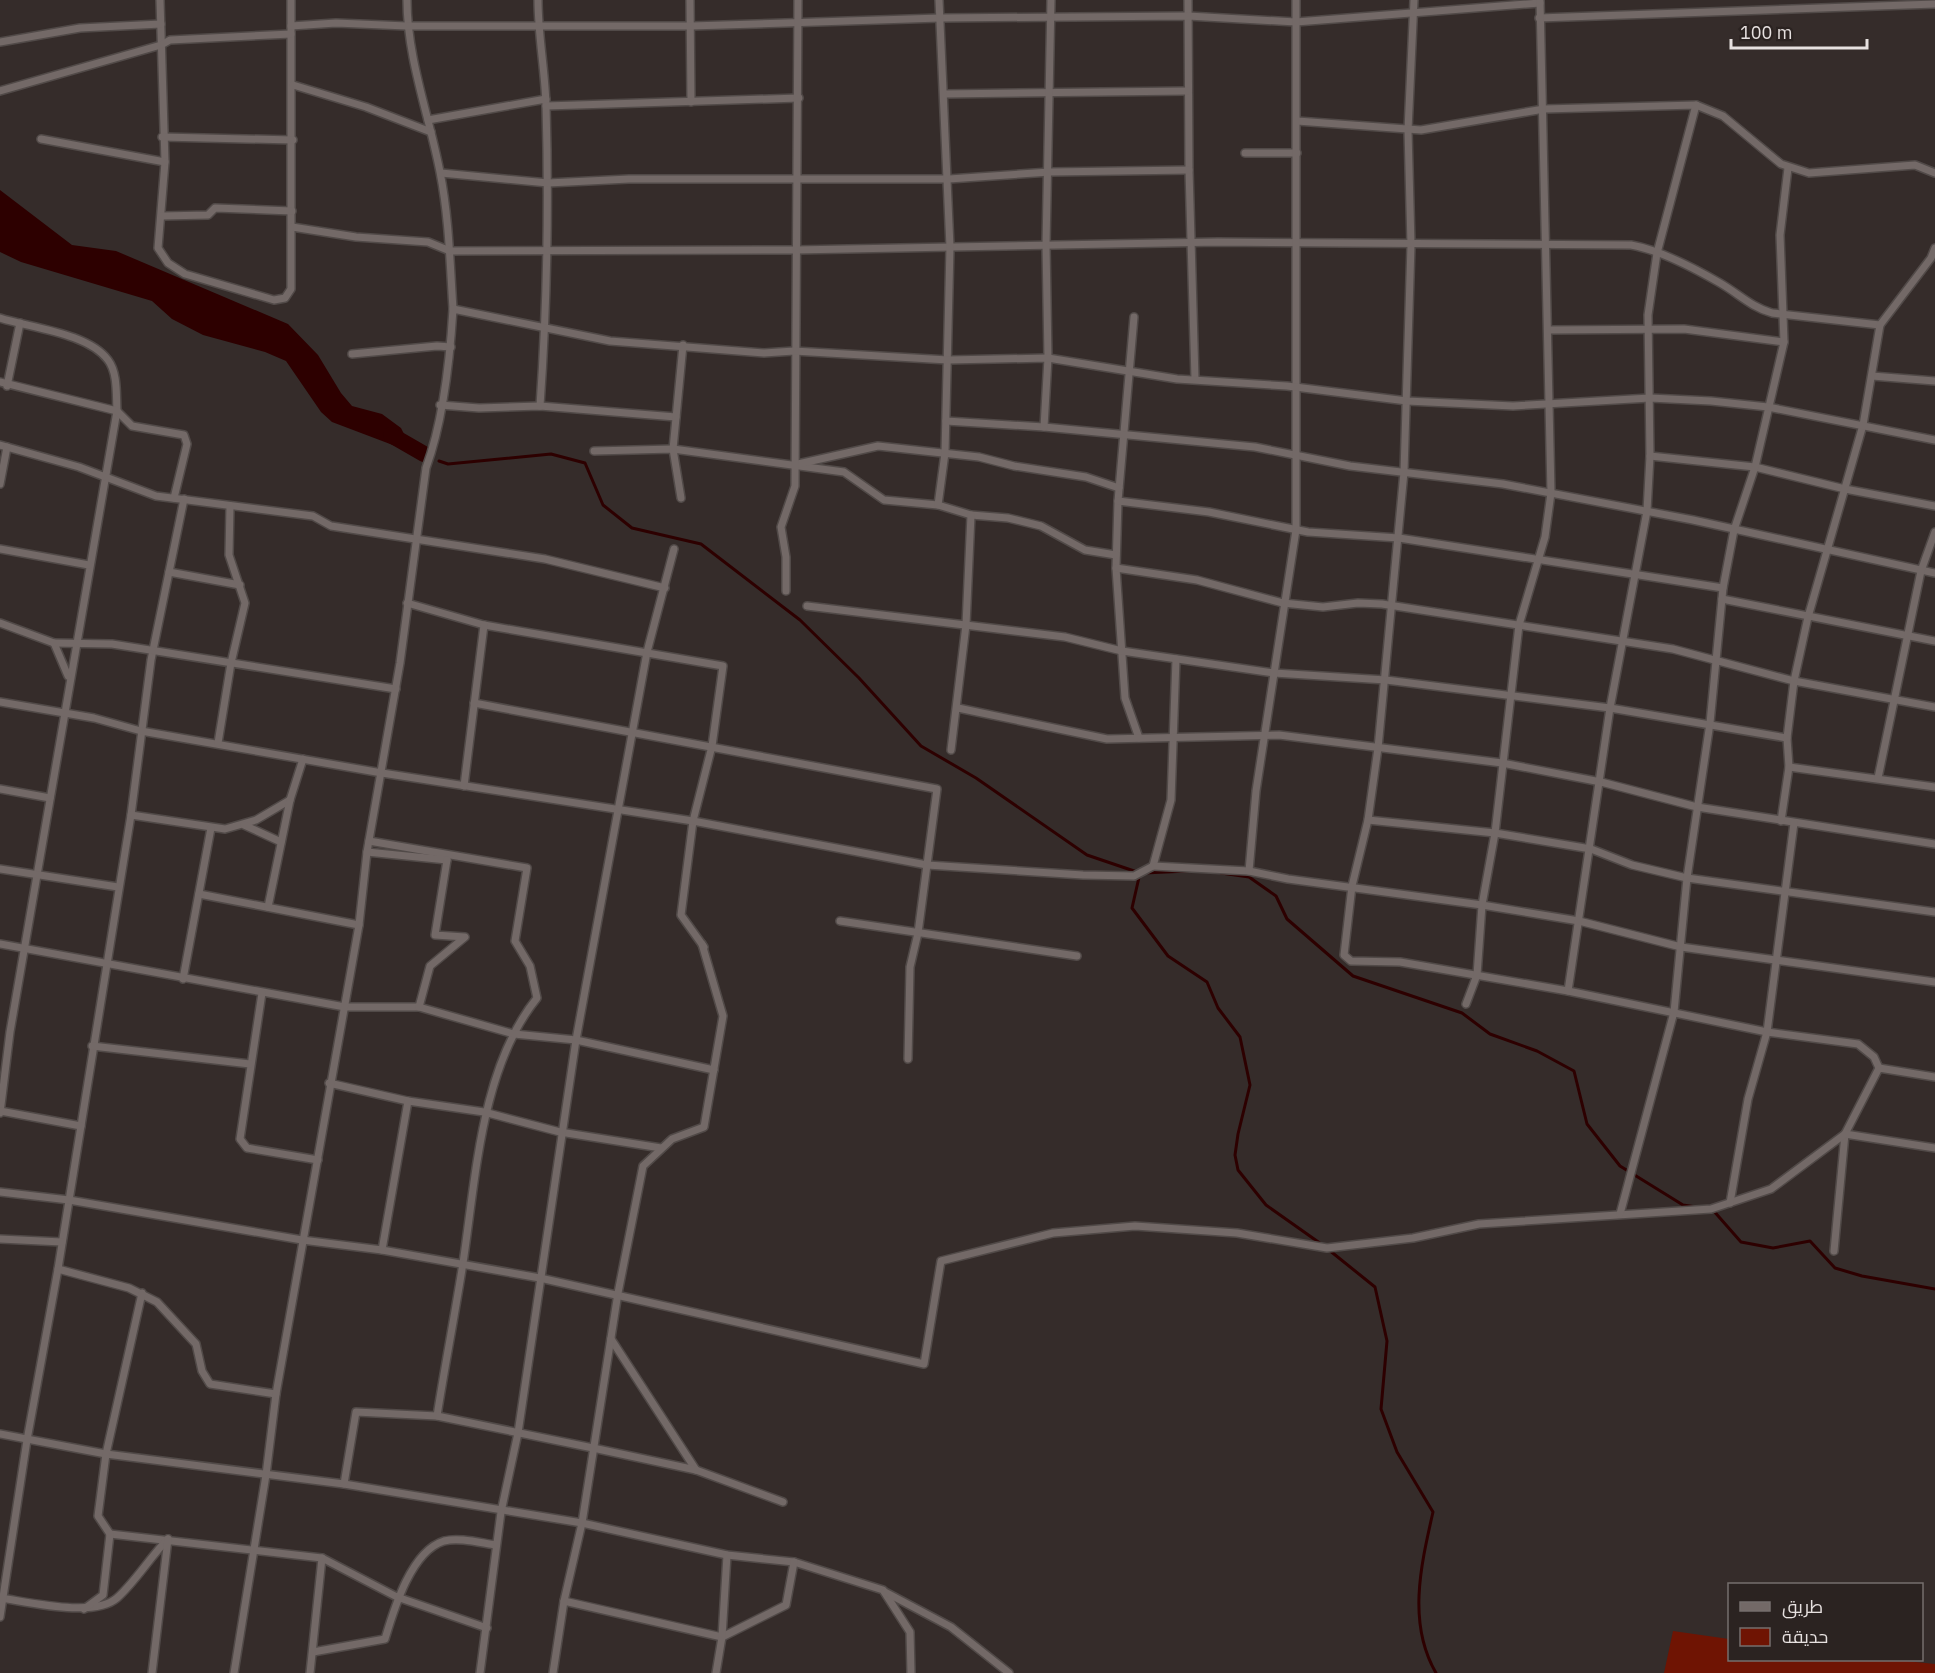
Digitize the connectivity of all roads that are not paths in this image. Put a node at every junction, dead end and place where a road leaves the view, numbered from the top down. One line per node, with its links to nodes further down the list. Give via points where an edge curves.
1 (160, 0): 21 (street)
2 (291, 0): 25 (street)
3 (407, 0): 22 (street)
4 (538, 0): 24 (street)
5 (690, 0): 23 (street)
6 (798, 0): 19 (street)
7 (939, 0): 17 (street)
8 (1051, 0): 16 (street)
9 (1188, 0): 15 (street)
10 (1296, 0): 20 (street)
11 (1414, 0): 14 (street)
12 (1540, 2): 14 (street); 18 (street)
13 (1935, 4): 18 (street)
14 (1413, 11): 20 (street); 40 (street)
15 (1188, 16): 16 (street); 20 (street); 31 (street)
16 (1051, 17): 17 (street); 30 (street)
17 (940, 18): 19 (street); 32 (street)
18 (1539, 18): 37 (street)
19 (798, 21): 23 (street); 33 (street)
20 (1296, 22): 39 (street)
21 (161, 24): 26 (street, via 80,28); 27 (street)
22 (407, 26): 24 (street); 25 (street, via 336,23); 38 (street)
23 (691, 26): 24 (street); 34 (street)
24 (538, 27): 35 (street)
25 (291, 30): 27 (street, via 170,40); 28 (street)
26 (0, 42)
27 (161, 45): 29 (street); 42 (street)
28 (293, 85): 41 (street); 44 (street)
29 (0, 91)
30 (1050, 91): 31 (street); 32 (street); 50 (street)
31 (1188, 91): 49 (street)
32 (944, 94): 53 (street)
33 (799, 98): 34 (street); 54 (street)
34 (691, 102): 35 (street)
35 (546, 103): 38 (street); 55 (street)
36 (1696, 105): 37 (street); 48 (street, via 1723,116); 69 (street)
37 (1544, 109): 40 (street); 61 (street)
38 (428, 120): 41 (street)
39 (1297, 121): 40 (street); 46 (street)
40 (1408, 130): 63 (street)
41 (431, 132): 51 (street)
42 (162, 137): 44 (street); 47 (street)
43 (41, 139): 47 (street)
44 (292, 140): 56 (street)
45 (1245, 153): 46 (street)
46 (1297, 153): 60 (street)
47 (165, 162): 57 (street)
48 (1788, 168): 52 (street, via 1809,173 1915,165); 71 (street, via 1780,235)
49 (1189, 171): 50 (street); 59 (street)
50 (1050, 172): 53 (street); 62 (street)
51 (441, 173): 55 (street); 67 (street)
52 (1935, 173)
53 (949, 179): 54 (street); 64 (street)
54 (797, 180): 55 (street, via 628,179); 66 (street)
55 (548, 183): 68 (street)
56 (292, 211): 57 (street, via 215,208 208,214); 58 (street)
57 (162, 216): 58 (street, via 158,248 168,263 185,274 274,300 285,298 291,289)
58 (292, 227): 67 (street, via 428,242)
59 (1190, 243): 60 (street); 62 (street); 88 (street)
60 (1297, 244): 63 (street); 91 (street)
61 (1546, 244): 63 (street); 69 (street, via 1631,245); 78 (street)
62 (1046, 245): 64 (street); 84 (street)
63 (1411, 245): 93 (street)
64 (950, 247): 66 (street); 85 (street)
65 (1935, 248): 75 (street)
66 (795, 250): 68 (street); 82 (street)
67 (450, 251): 68 (street); 70 (street)
68 (546, 251): 76 (street)
69 (1657, 253): 71 (street, via 1721,284 1755,308); 77 (street)
70 (453, 309): 76 (street); 81 (street)
71 (1785, 314): 75 (street); 79 (street)
72 (1134, 317): 86 (street)
73 (0, 318): 74 (street)
74 (20, 323): 90 (street); 98 (street, via 79,338 108,361 115,378)
75 (1880, 325): 87 (street)
76 (546, 328): 80 (street, via 610,341); 96 (street)
77 (1648, 329): 78 (street); 79 (street, via 1717,332); 92 (street)
78 (1548, 330): 95 (street)
79 (1784, 342): 97 (street)
80 (683, 345): 82 (street, via 765,353); 99 (street)
81 (451, 347): 83 (street); 94 (street)
82 (794, 351): 85 (street); 111 (street)
83 (352, 354)
84 (1048, 358): 85 (street); 86 (street); 102 (street)
85 (948, 360): 100 (street)
86 (1129, 371): 88 (street); 103 (street)
87 (1872, 376): 89 (street); 101 (street)
88 (1195, 379): 91 (street)
89 (1935, 381)
90 (4, 384): 98 (street)
91 (1295, 387): 93 (street); 109 (street)
92 (1650, 398): 95 (street); 97 (street); 110 (street)
93 (1407, 401): 95 (street); 113 (street)
94 (440, 405): 96 (street); 131 (street)
95 (1549, 405): 118 (street)
96 (540, 406): 99 (street)
97 (1768, 407): 101 (street); 112 (street)
98 (117, 411): 114 (street); 119 (street, via 132,426 184,435 187,444)
99 (676, 417): 106 (street)
100 (946, 421): 102 (street); 108 (street)
101 (1863, 425): 104 (street); 117 (street)
102 (1044, 427): 103 (street)
103 (1124, 434): 109 (street); 116 (street)
104 (1935, 440)
105 (4, 446): 114 (street); 115 (street)
106 (673, 449): 107 (street); 111 (street); 120 (street)
107 (594, 451)
108 (945, 453): 111 (street, via 878,446); 116 (street, via 1086,477); 123 (street)
109 (1297, 455): 113 (street); 128 (street)
110 (1650, 456): 112 (street); 126 (street)
111 (794, 465): 123 (street, via 844,472 885,500); 147 (street, via 795,486 781,527)
112 (1755, 466): 117 (street); 129 (street)
113 (1404, 472): 118 (street); 132 (street)
114 (104, 478): 119 (street, via 156,496); 138 (street)
115 (0, 484)
116 (1119, 488): 122 (street)
117 (1845, 489): 125 (street); 135 (street)
118 (1551, 493): 126 (street); 137 (street)
119 (174, 498): 121 (street)
120 (681, 498)
121 (184, 499): 124 (street); 141 (street)
122 (1118, 501): 128 (street, via 1209,512); 136 (street)
123 (938, 505): 127 (street)
124 (230, 506): 131 (street, via 313,516 331,526); 144 (street, via 229,555)
125 (1935, 506)
126 (1647, 511): 129 (street); 143 (street)
127 (971, 515): 136 (street, via 1041,526 1085,550); 156 (street)
128 (1296, 530): 132 (street); 150 (street)
129 (1734, 530): 135 (street); 146 (street)
130 (1935, 532): 140 (street)
131 (415, 538): 145 (street, via 545,559); 149 (street)
132 (1398, 538): 137 (street); 152 (street)
133 (0, 549): 138 (street)
134 (674, 549): 145 (street)
135 (1827, 552): 140 (street); 153 (street)
136 (1116, 555): 139 (street)
137 (1539, 558): 143 (street); 157 (street)
138 (89, 565): 162 (street)
139 (1116, 568): 150 (street, via 1197,580); 164 (street)
140 (1921, 571): 142 (street); 158 (street)
141 (169, 572): 144 (street); 163 (street)
142 (1935, 573)
143 (1636, 575): 146 (street); 159 (street)
144 (240, 585): 168 (street, via 245,612)
145 (665, 588): 165 (street)
146 (1723, 588): 148 (street)
147 (786, 591)
148 (1722, 599): 153 (street); 166 (street)
149 (407, 603): 155 (street); 173 (street)
150 (1283, 603): 152 (street, via 1323,608 1370,603); 169 (street)
151 (807, 606): 156 (street)
152 (1393, 607): 157 (street); 171 (street)
153 (1808, 617): 158 (street); 172 (street)
154 (0, 623): 161 (street)
155 (484, 625): 165 (street); 177 (street)
156 (966, 625): 164 (street, via 1065,637); 179 (street)
157 (1519, 625): 159 (street); 174 (street)
158 (1908, 637): 160 (street); 175 (street)
159 (1622, 641): 166 (street); 180 (street)
160 (1935, 641)
161 (54, 644): 162 (street); 170 (street)
162 (75, 645): 163 (street, via 94,642); 170 (street)
163 (153, 650): 168 (street); 183 (street)
164 (1122, 651): 167 (street); 187 (street, via 1125,698)
165 (647, 652): 184 (street); 190 (street, via 723,666)
166 (1715, 658): 172 (street); 182 (street)
167 (1176, 659): 169 (street); 186 (street)
168 (231, 663): 173 (street); 189 (street)
169 (1274, 673): 171 (street); 185 (street)
170 (69, 678): 181 (street)
171 (1386, 680): 174 (street); 191 (street)
172 (1794, 681): 175 (street); 188 (street)
173 (396, 689): 196 (street)
174 (1512, 696): 180 (street); 194 (street)
175 (1894, 701): 178 (street); 197 (street)
176 (0, 702): 181 (street)
177 (474, 703): 184 (street); 199 (street)
178 (1935, 707)
179 (958, 708): 187 (street, via 1107,739); 192 (street)
180 (1610, 708): 182 (street); 198 (street)
181 (64, 712): 183 (street); 202 (street)
182 (1710, 723): 188 (street); 204 (street)
183 (141, 731): 189 (street); 206 (street)
184 (633, 735): 190 (street); 205 (street)
185 (1265, 735): 186 (street); 191 (street); 224 (street)
186 (1174, 736): 187 (street); 221 (street, via 1171,800)
187 (1139, 738)
188 (1787, 738): 195 (street)
189 (218, 743): 193 (street)
190 (712, 746): 208 (street); 220 (street, via 937,789)
191 (1378, 748): 194 (street); 207 (street)
192 (951, 750)
193 (303, 759): 196 (street); 203 (street)
194 (1502, 763): 198 (street); 213 (street)
195 (1789, 767): 197 (street); 209 (street)
196 (382, 773): 199 (street); 214 (street)
197 (1878, 778): 200 (street)
198 (1601, 782): 204 (street); 217 (street)
199 (464, 786): 205 (street)
200 (1935, 787)
201 (0, 789): 202 (street)
202 (50, 798): 225 (street)
203 (290, 800): 211 (street); 215 (street)
204 (1697, 807): 209 (street); 226 (street)
205 (618, 808): 208 (street); 257 (street)
206 (131, 815): 212 (street); 228 (street)
207 (1368, 820): 213 (street); 227 (street)
208 (693, 821): 220 (street); 262 (street, via 681,915 703,946 723,1016)
209 (1781, 821): 210 (street)
210 (1794, 823): 216 (street); 229 (street)
211 (244, 825): 212 (street); 215 (street)
212 (211, 828): 230 (street)
213 (1495, 833): 217 (street); 231 (street)
214 (369, 841): 218 (street); 222 (street)
215 (281, 842): 232 (street)
216 (1935, 844)
217 (1591, 849): 226 (street, via 1632,865); 235 (street)
218 (367, 852): 219 (street); 236 (street)
219 (447, 860): 222 (street); 251 (street, via 435,935 465,937 430,966)
220 (927, 865): 221 (street, via 1134,876); 237 (street)
221 (1153, 866): 224 (street)
222 (527, 868): 256 (street, via 515,941 530,966 537,998)
223 (0, 869): 225 (street)
224 (1250, 871): 227 (street)
225 (38, 875): 228 (street); 240 (street)
226 (1687, 878): 229 (street); 239 (street)
227 (1352, 886): 231 (street); 244 (street, via 1343,942 1346,959 1400,962)
228 (118, 887): 243 (street)
229 (1783, 893): 233 (street); 242 (street)
230 (199, 894): 232 (street); 245 (street)
231 (1482, 905): 235 (street); 244 (street)
232 (268, 908): 236 (street)
233 (1935, 912)
234 (840, 921): 237 (street)
235 (1579, 921): 239 (street); 247 (street)
236 (359, 925): 250 (street)
237 (918, 933): 241 (street); 259 (street, via 910,967)
238 (0, 944): 240 (street)
239 (1681, 947): 242 (street); 252 (street)
240 (26, 949): 243 (street); 254 (street)
241 (1077, 956)
242 (1775, 960): 246 (street); 255 (street)
243 (106, 965): 245 (street); 258 (street)
244 (1476, 975): 247 (street); 249 (street)
245 (183, 979): 248 (street)
246 (1935, 982)
247 (1568, 991): 252 (street)
248 (262, 993): 250 (street); 260 (street)
249 (1466, 1004)
250 (345, 1007): 251 (street); 264 (street)
251 (419, 1007): 256 (street)
252 (1674, 1012): 255 (street); 277 (street)
253 (0, 1030): 254 (street)
254 (10, 1032): 266 (street)
255 (1767, 1032): 261 (street, via 1858,1044 1874,1057); 276 (street, via 1748,1099)
256 (514, 1034): 257 (street); 267 (street)
257 (576, 1040): 262 (street); 269 (street)
258 (92, 1046): 260 (street); 268 (street)
259 (908, 1059)
260 (250, 1064): 273 (street, via 241,1143 247,1148)
261 (1879, 1068): 263 (street); 270 (street)
262 (714, 1070): 271 (street, via 704,1127 672,1139)
263 (1935, 1077)
264 (328, 1083): 265 (street); 273 (street)
265 (408, 1101): 267 (street); 281 (street)
266 (0, 1112): 268 (street)
267 (484, 1112): 269 (street); 283 (street)
268 (81, 1126): 275 (street)
269 (561, 1132): 271 (street); 285 (street)
270 (1845, 1134): 272 (street); 276 (street, via 1771,1189); 282 (street)
271 (661, 1148): 287 (street, via 643,1166)
272 (1935, 1148)
273 (318, 1160): 279 (street)
274 (0, 1192): 275 (street)
275 (69, 1200): 279 (street); 280 (street)
276 (1730, 1203): 277 (street, via 1711,1209)
277 (1620, 1214): 287 (street, via 1479,1224 1413,1238 1327,1248 1237,1233 1135,1226 1053,1233 941,1262 924,1364)
278 (0, 1239): 280 (street)
279 (302, 1240): 281 (street); 289 (street)
280 (62, 1242): 284 (street)
281 (382, 1250): 283 (street)
282 (1834, 1251)
283 (463, 1264): 285 (street); 290 (street)
284 (58, 1269): 286 (street); 293 (street)
285 (540, 1278): 287 (street); 291 (street)
286 (142, 1293): 289 (street, via 157,1302 196,1344 202,1371 210,1384); 295 (street)
287 (618, 1293): 288 (street)
288 (611, 1339): 294 (street); 296 (street)
289 (276, 1394): 297 (street)
290 (437, 1416): 291 (street); 298 (street, via 356,1412)
291 (518, 1433): 294 (street); 300 (street)
292 (0, 1434): 293 (street)
293 (27, 1440): 295 (street); 311 (street)
294 (593, 1448): 296 (street); 301 (street)
295 (106, 1454): 297 (street); 302 (street, via 98,1516)
296 (696, 1470): 299 (street)
297 (266, 1475): 298 (street); 305 (street)
298 (344, 1484): 300 (street)
299 (783, 1502)
300 (501, 1512): 301 (street); 304 (street)
301 (582, 1523): 306 (street); 312 (street)
302 (110, 1534): 303 (street); 313 (street, via 103,1595)
303 (168, 1539): 305 (street); 313 (street, via 116,1599); 318 (street)
304 (496, 1545): 310 (street, via 446,1540 434,1546); 315 (street)
305 (255, 1552): 307 (street); 319 (street)
306 (727, 1554): 308 (street); 316 (street)
307 (322, 1558): 310 (street); 317 (street)
308 (794, 1562): 309 (street); 316 (street, via 786,1605)
309 (883, 1590): 324 (street, via 910,1632); 325 (street, via 951,1627)
310 (397, 1597): 315 (street); 317 (street, via 385,1639)
311 (1, 1598): 313 (street); 314 (street)
312 (564, 1601): 316 (street); 322 (street)
313 (84, 1609)
314 (0, 1617)
315 (487, 1628): 321 (street)
316 (722, 1637): 323 (street)
317 (313, 1652): 320 (street)
318 (152, 1673)
319 (234, 1673)
320 (310, 1673)
321 (480, 1673)
322 (553, 1673)
323 (716, 1673)
324 (911, 1673)
325 (1009, 1673)

